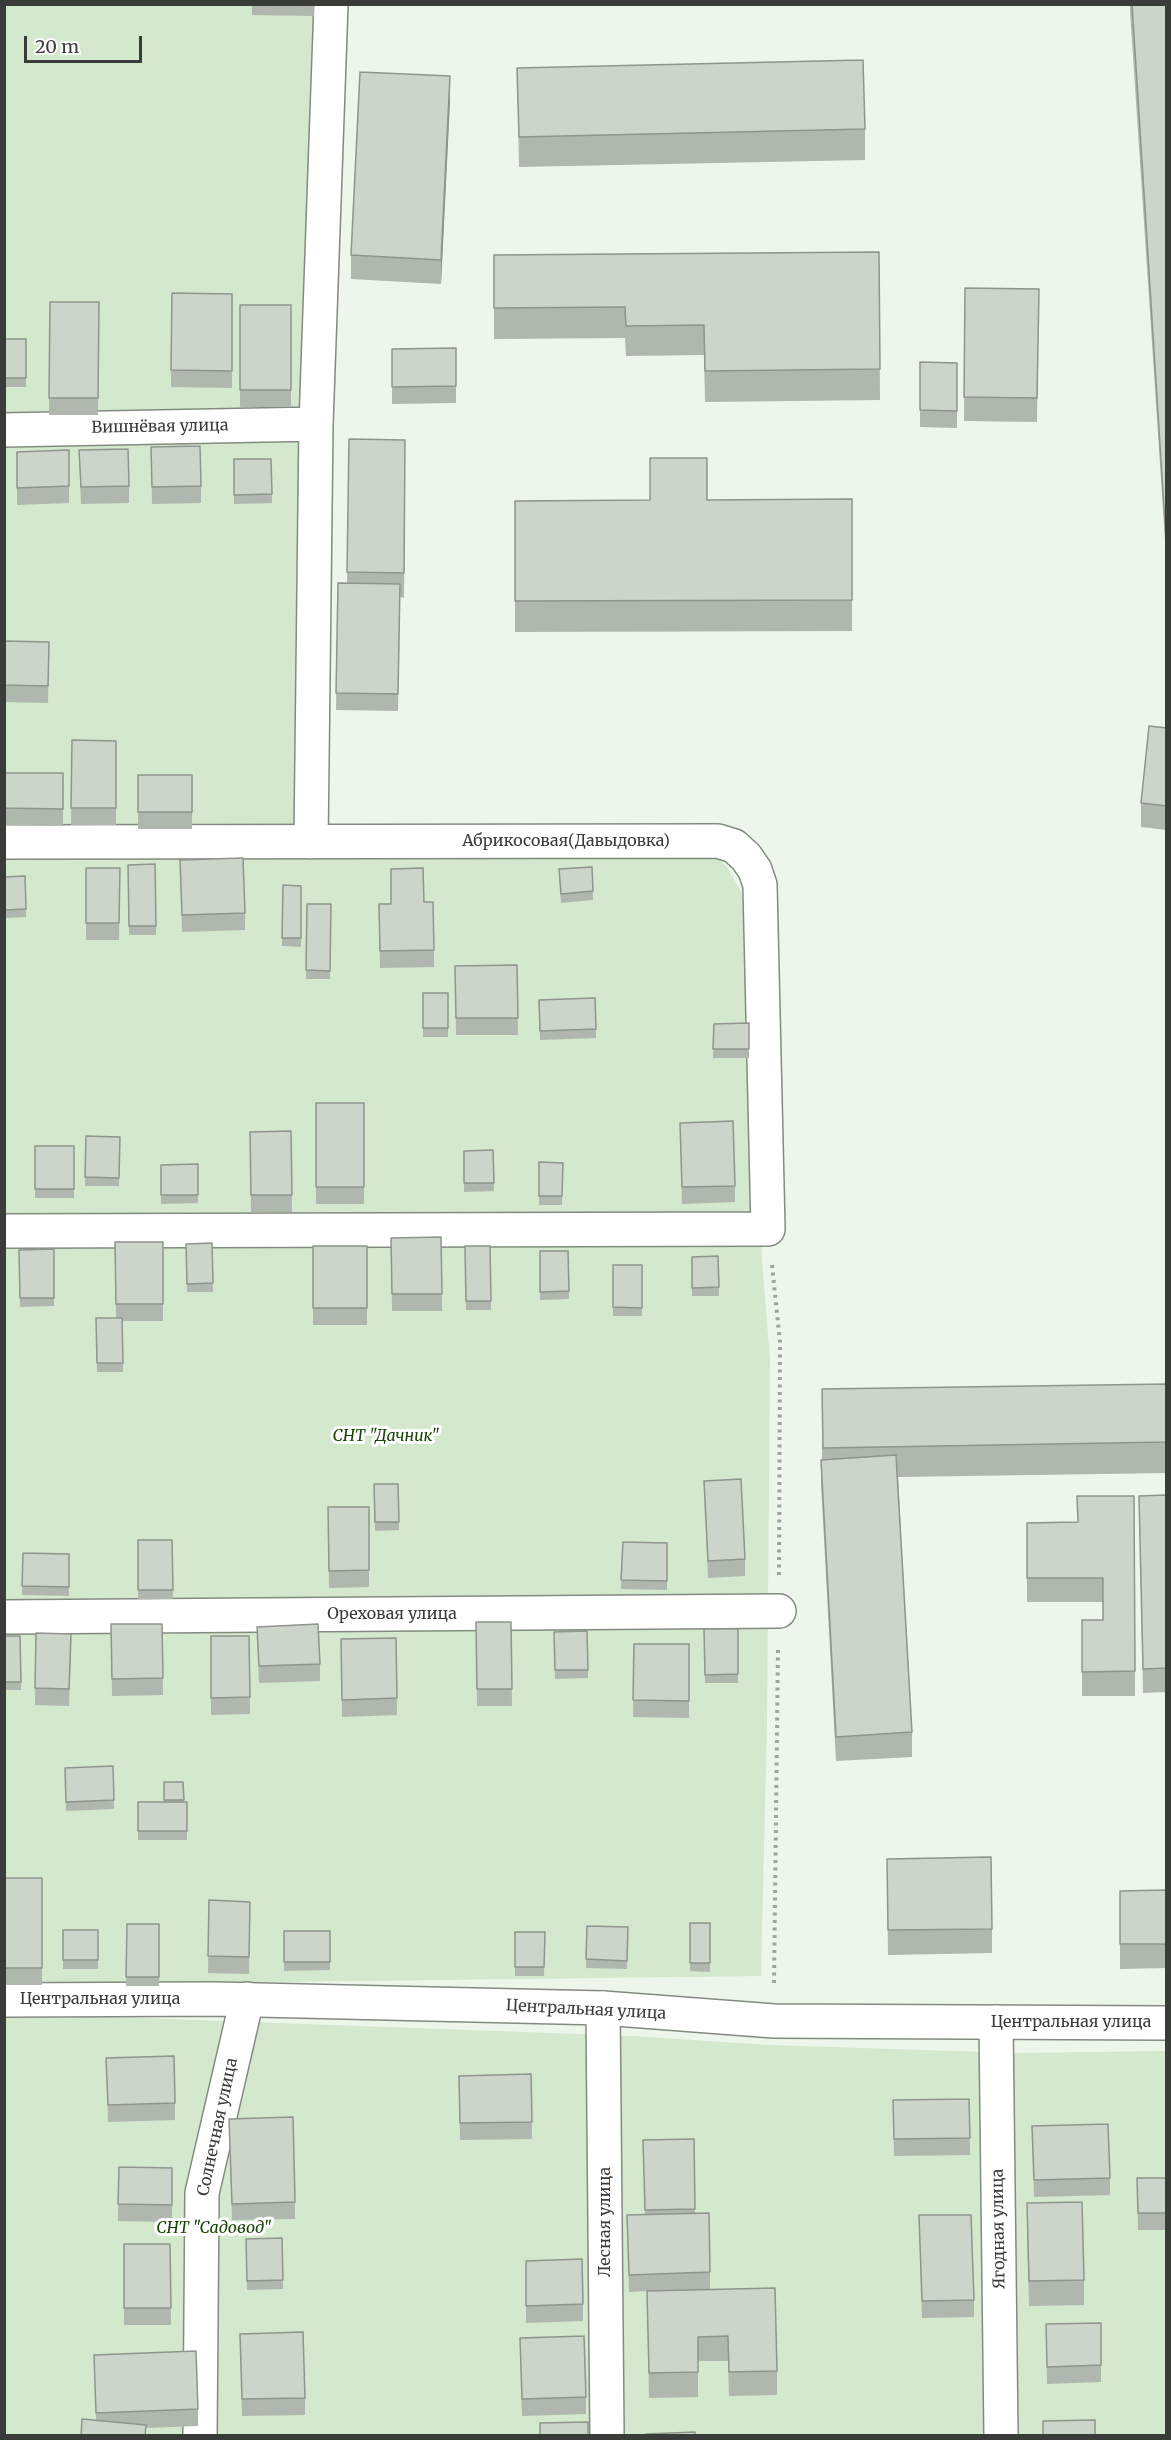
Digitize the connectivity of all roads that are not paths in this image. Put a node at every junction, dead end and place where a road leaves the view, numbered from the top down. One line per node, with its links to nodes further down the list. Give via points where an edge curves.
1 (331, 4): 2 (street)
2 (316, 424): 3 (street, Вишнёвая улица); 5 (street)
3 (4, 430)
4 (4, 842): 5 (street, Абрикосовая(Давыдовка))
5 (311, 842): 6 (street, Абрикосовая(Давыдовка), via 718,841 734,846 746,856 760,885 768,1229)
6 (4, 1231)
7 (779, 1611): 8 (street, Ореховая улица)
8 (4, 1617)
9 (247, 1999): 10 (street, Центральная улица); 11 (street, Центральная улица); 14 (street, Солнечная улица, via 202,2193)
10 (4, 2000)
11 (603, 2008): 12 (street, Центральная улица, via 774,2021); 15 (street, Лесная улица)
12 (996, 2022): 13 (street, Центральная улица); 16 (street, Ягодная улица)
13 (1167, 2023)
14 (200, 2436)
15 (607, 2436)
16 (1001, 2436)

